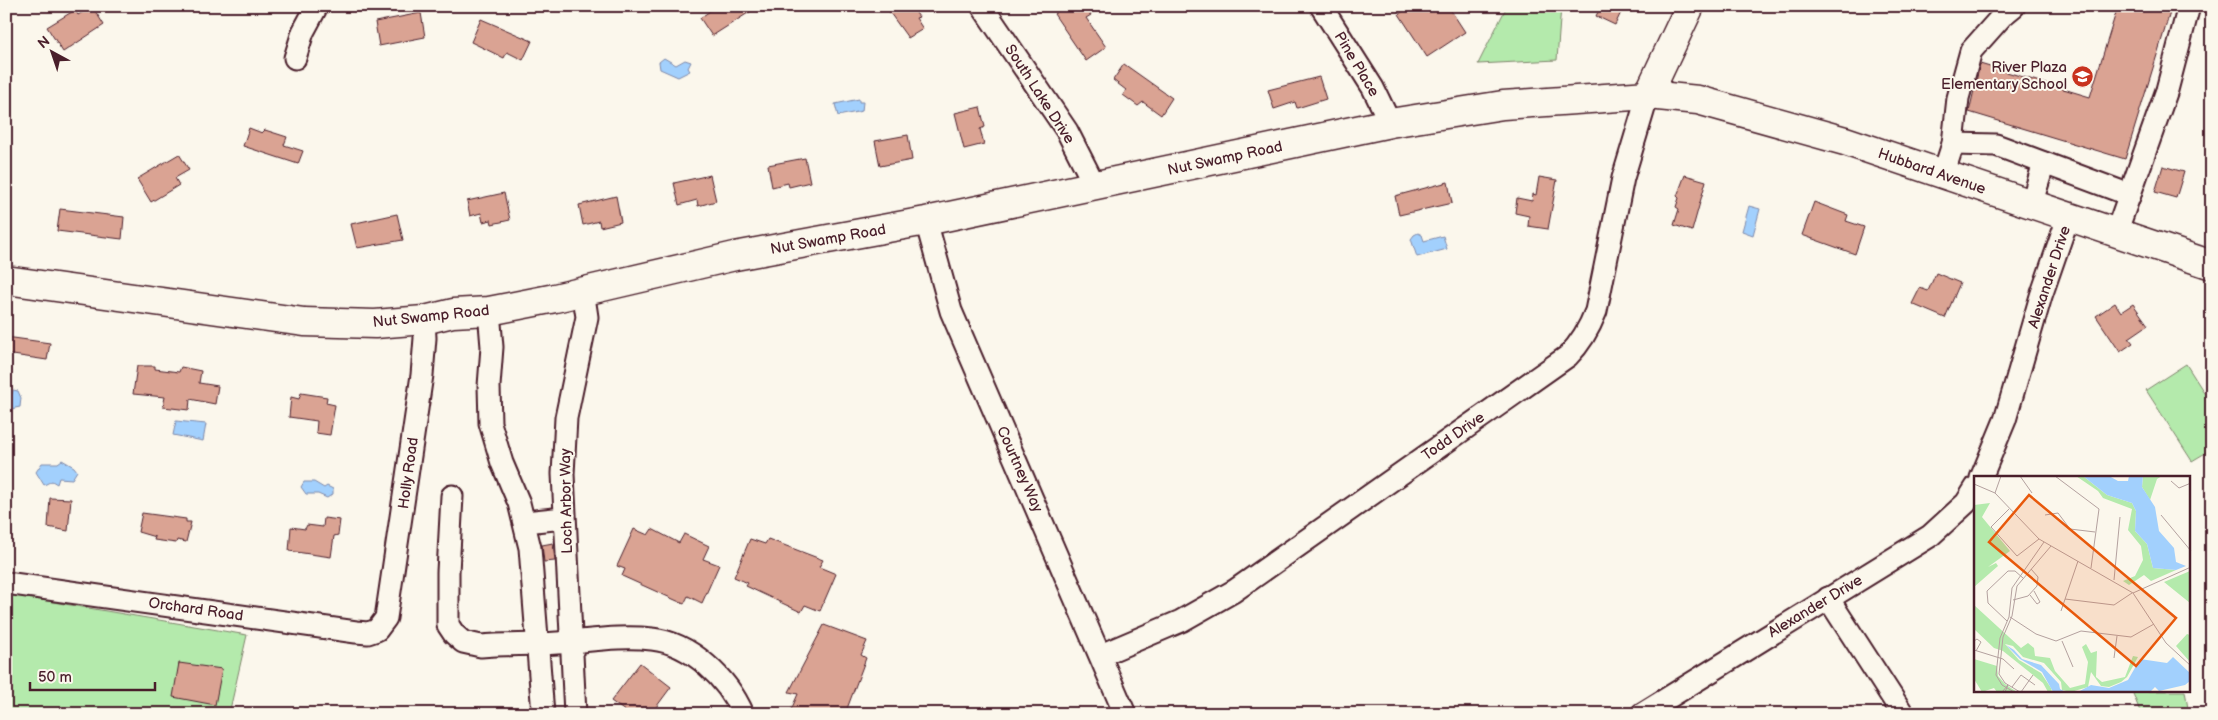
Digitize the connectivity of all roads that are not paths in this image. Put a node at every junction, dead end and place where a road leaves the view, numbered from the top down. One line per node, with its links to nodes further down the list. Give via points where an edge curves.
1 (317, 6): 7 (street, via 303,32)
2 (982, 6): 13 (street, South Lake Drive, via 1067,131)
3 (1321, 6): 9 (street, Pine Place, via 1373,88)
4 (1690, 6): 8 (main road)
5 (2014, 6): 10 (street, via 1971,51 1958,98)
6 (2189, 6): 14 (street, via 2167,90)
7 (295, 58)
8 (1648, 94): 9 (main road, Nut Swamp Road, via 1504,105); 12 (main road, Hubbard Avenue, via 1698,100 1792,125); 34 (street, Todd Drive, via 1623,178 1596,311 1578,346 1234,591 1181,622)
9 (1390, 123): 13 (main road, Nut Swamp Road)
10 (1953, 144): 11 (street, via 1996,145); 12 (street)
11 (2044, 163): 14 (street); 15 (street)
12 (1943, 175): 15 (main road, Hubbard Avenue)
13 (1094, 184): 17 (main road, Nut Swamp Road)
14 (2130, 195): 18 (street)
15 (2031, 205): 16 (main road, Hubbard Avenue)
16 (2068, 218): 18 (main road, Hubbard Avenue); 24 (street, Alexander Drive, via 2041,296 2005,420)
17 (926, 221): 21 (main road, Nut Swamp Road, via 735,256); 34 (street, Courtney Way, via 951,311)
18 (2116, 233): 19 (main road, Hubbard Avenue)
19 (2212, 265)
20 (6, 280): 23 (main road, Nut Swamp Road, via 304,322 375,324)
21 (583, 290): 22 (main road, Nut Swamp Road); 27 (street, Loch Arbor Way, via 587,317 566,418)
22 (489, 311): 23 (main road, Nut Swamp Road, via 453,313); 28 (street, via 492,347 488,386 490,423)
23 (424, 320): 31 (street, Holly Road, via 422,374)
24 (1982, 476)
25 (1974, 490): 30 (street, Alexander Drive, via 1962,508 1930,536)
26 (452, 496): 32 (street, via 448,625 463,642 481,646)
27 (564, 518): 28 (street); 33 (street, Loch Arbor Way)
28 (525, 522): 32 (street)
29 (6, 583): 31 (street, Orchard Road, via 356,632 368,633)
30 (1828, 598): 39 (street, Alexander Drive); 40 (street)
31 (383, 625)
32 (538, 642): 33 (street); 35 (street)
33 (572, 642): 36 (street, Loch Arbor Way); 37 (street, via 615,638 665,641 706,665 731,693)
34 (1101, 655): 38 (street, Courtney Way)
35 (543, 714)
36 (575, 714)
37 (743, 714)
38 (1125, 714)
39 (1642, 714)
40 (1903, 714)

